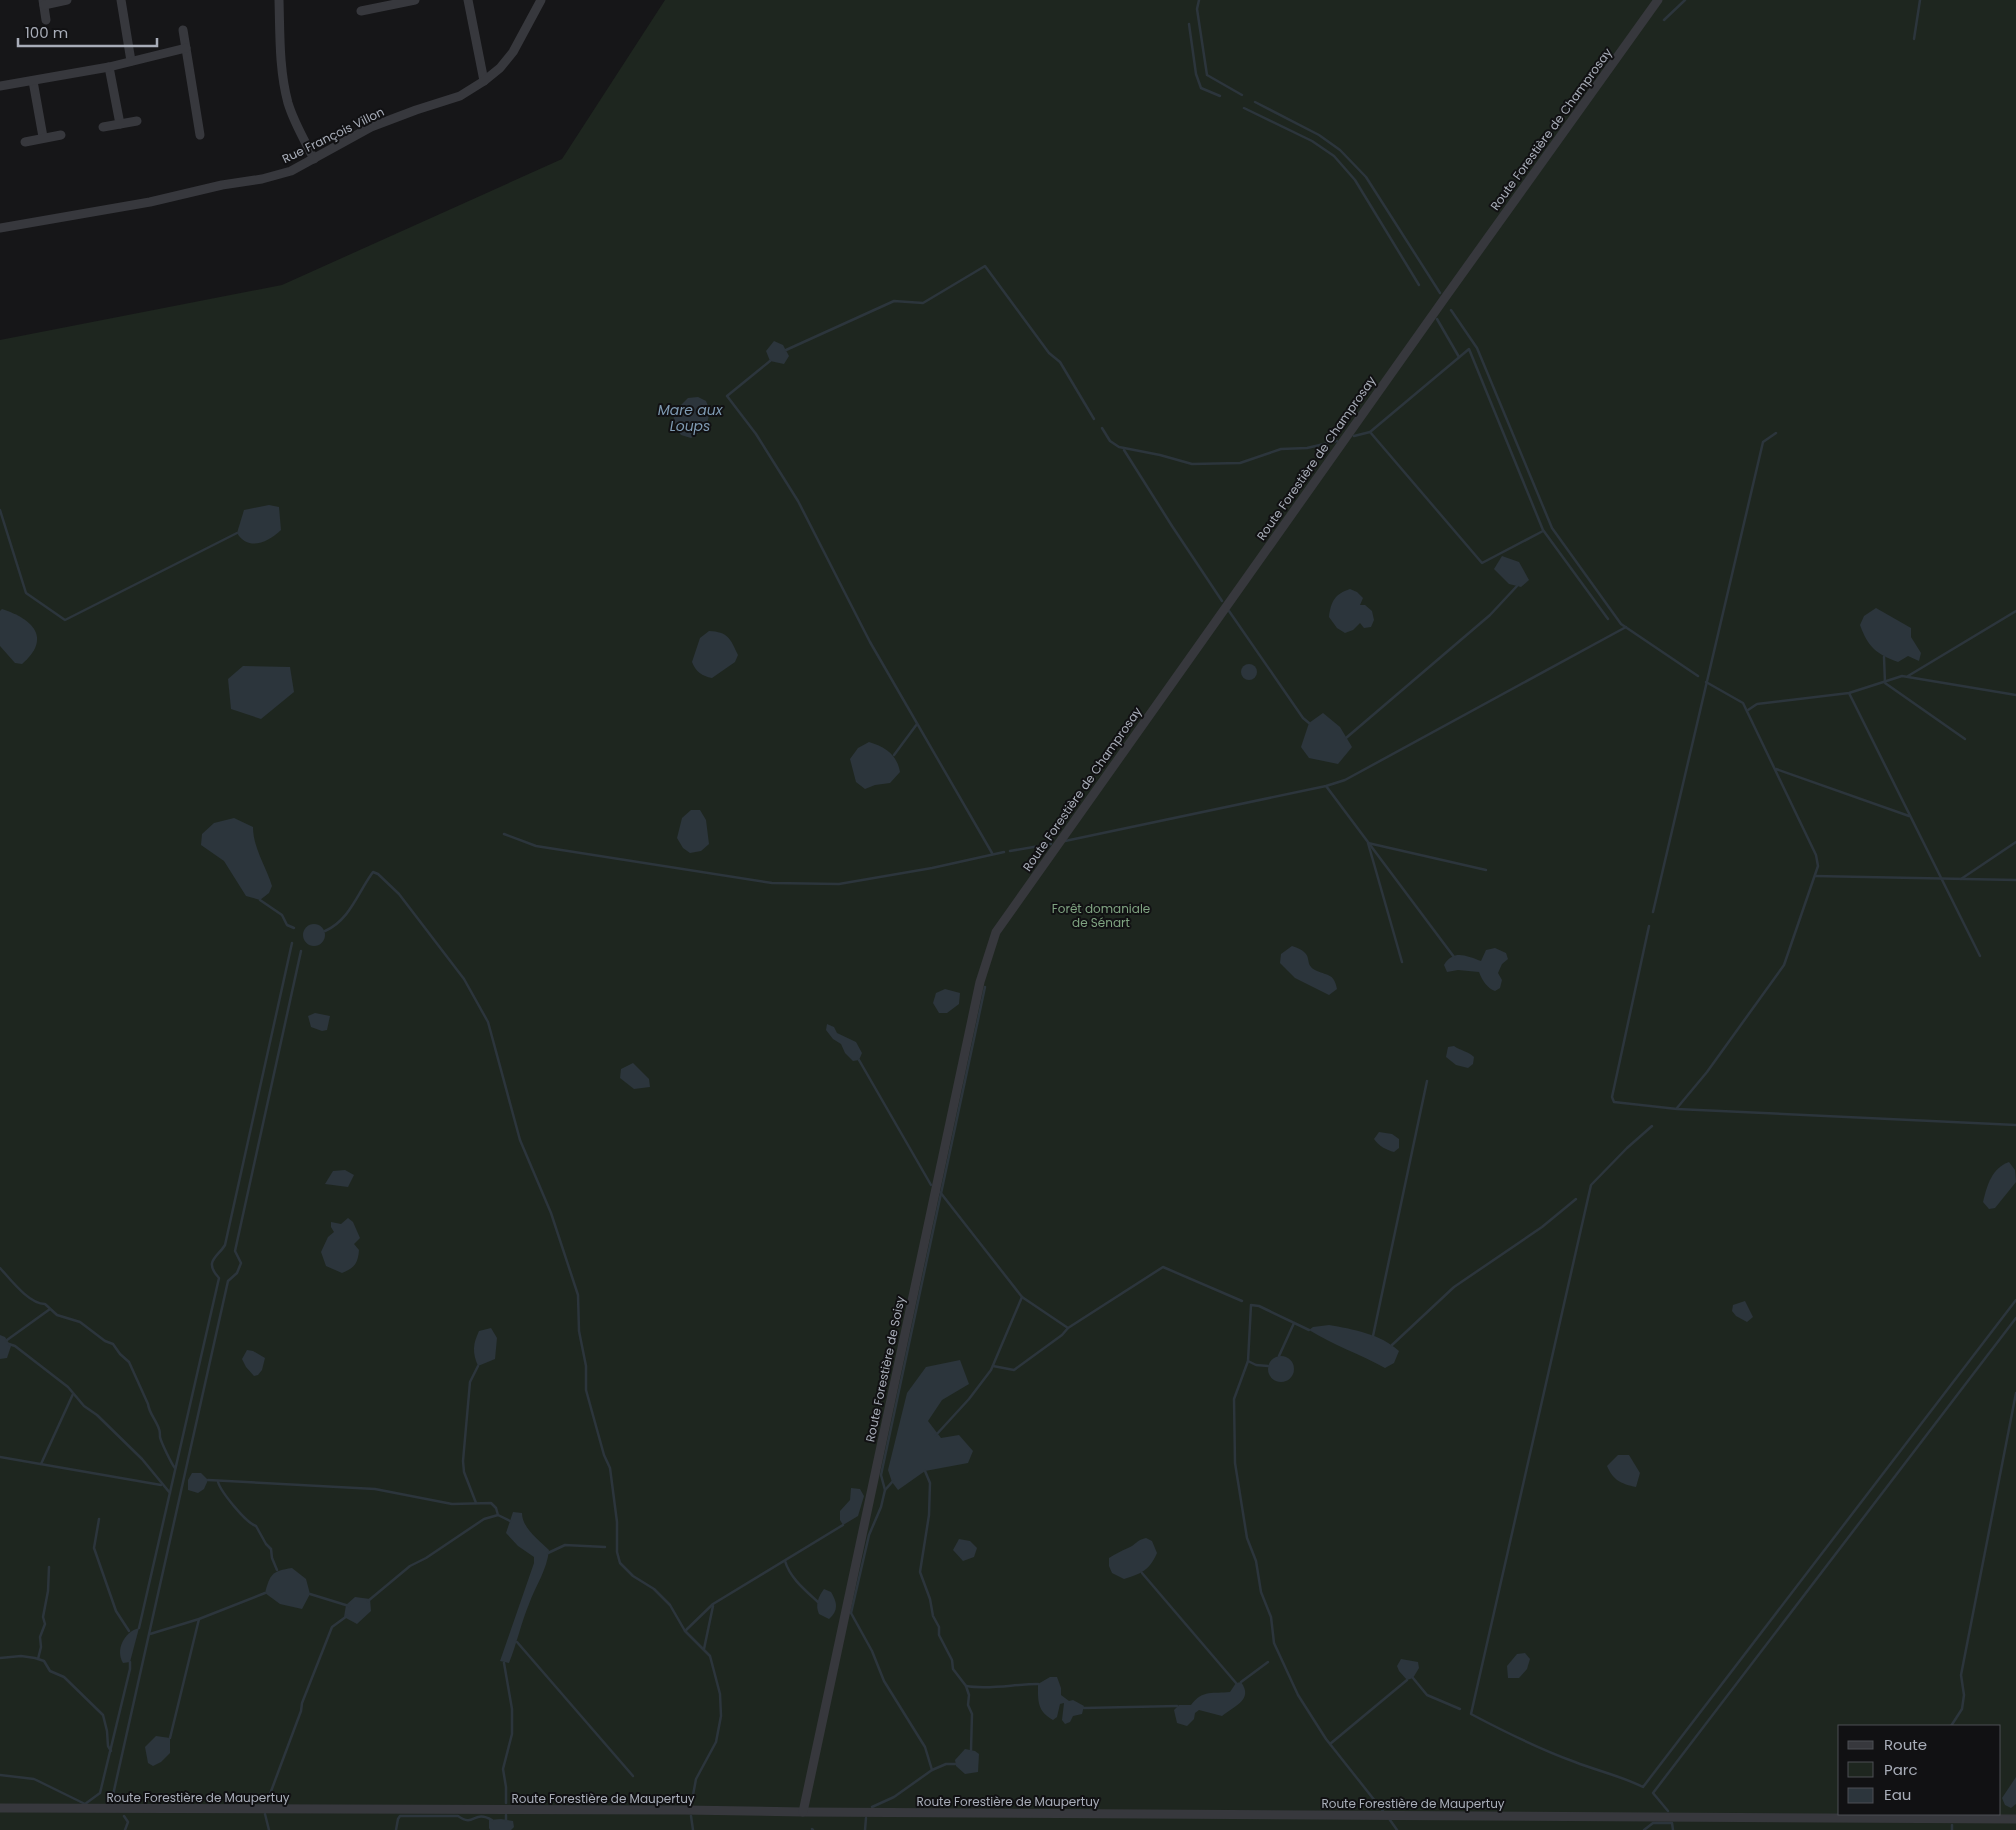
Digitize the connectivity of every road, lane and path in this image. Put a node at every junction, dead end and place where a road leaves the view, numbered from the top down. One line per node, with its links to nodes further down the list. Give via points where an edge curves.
1 (67, 0): 8 (street)
2 (121, 0): 13 (street)
3 (279, 0): 25 (street, via 280,54 288,102)
4 (415, 0): 9 (street)
5 (468, 0): 16 (street)
6 (541, 0): 16 (street, Rue François Villon, via 513,52)
7 (1658, 0): 27 (street, Route Forestière de Champrosay)
8 (43, 2): 10 (street)
9 (361, 11)
10 (46, 20)
11 (183, 30): 12 (street)
12 (186, 48): 13 (street); 22 (street)
13 (131, 62): 14 (street)
14 (109, 67): 15 (street); 19 (street)
15 (32, 81): 17 (street); 23 (street)
16 (484, 81): 25 (street, Rue François Villon, via 460,96 371,127)
17 (0, 86)
18 (137, 120): 19 (street)
19 (120, 124): 20 (street)
20 (103, 127)
21 (61, 135): 23 (street)
22 (200, 135)
23 (43, 137): 24 (street)
24 (25, 142)
25 (314, 159): 26 (street, Rue François Villon, via 291,171 262,179)
26 (0, 228)
27 (996, 932): 29 (street, Route Forestière de Soisy, via 980,982)
28 (0, 1808): 29 (street, Route Forestière de Maupertuy)
29 (803, 1812): 30 (street, Route Forestière de Maupertuy)
30 (2016, 1819)

